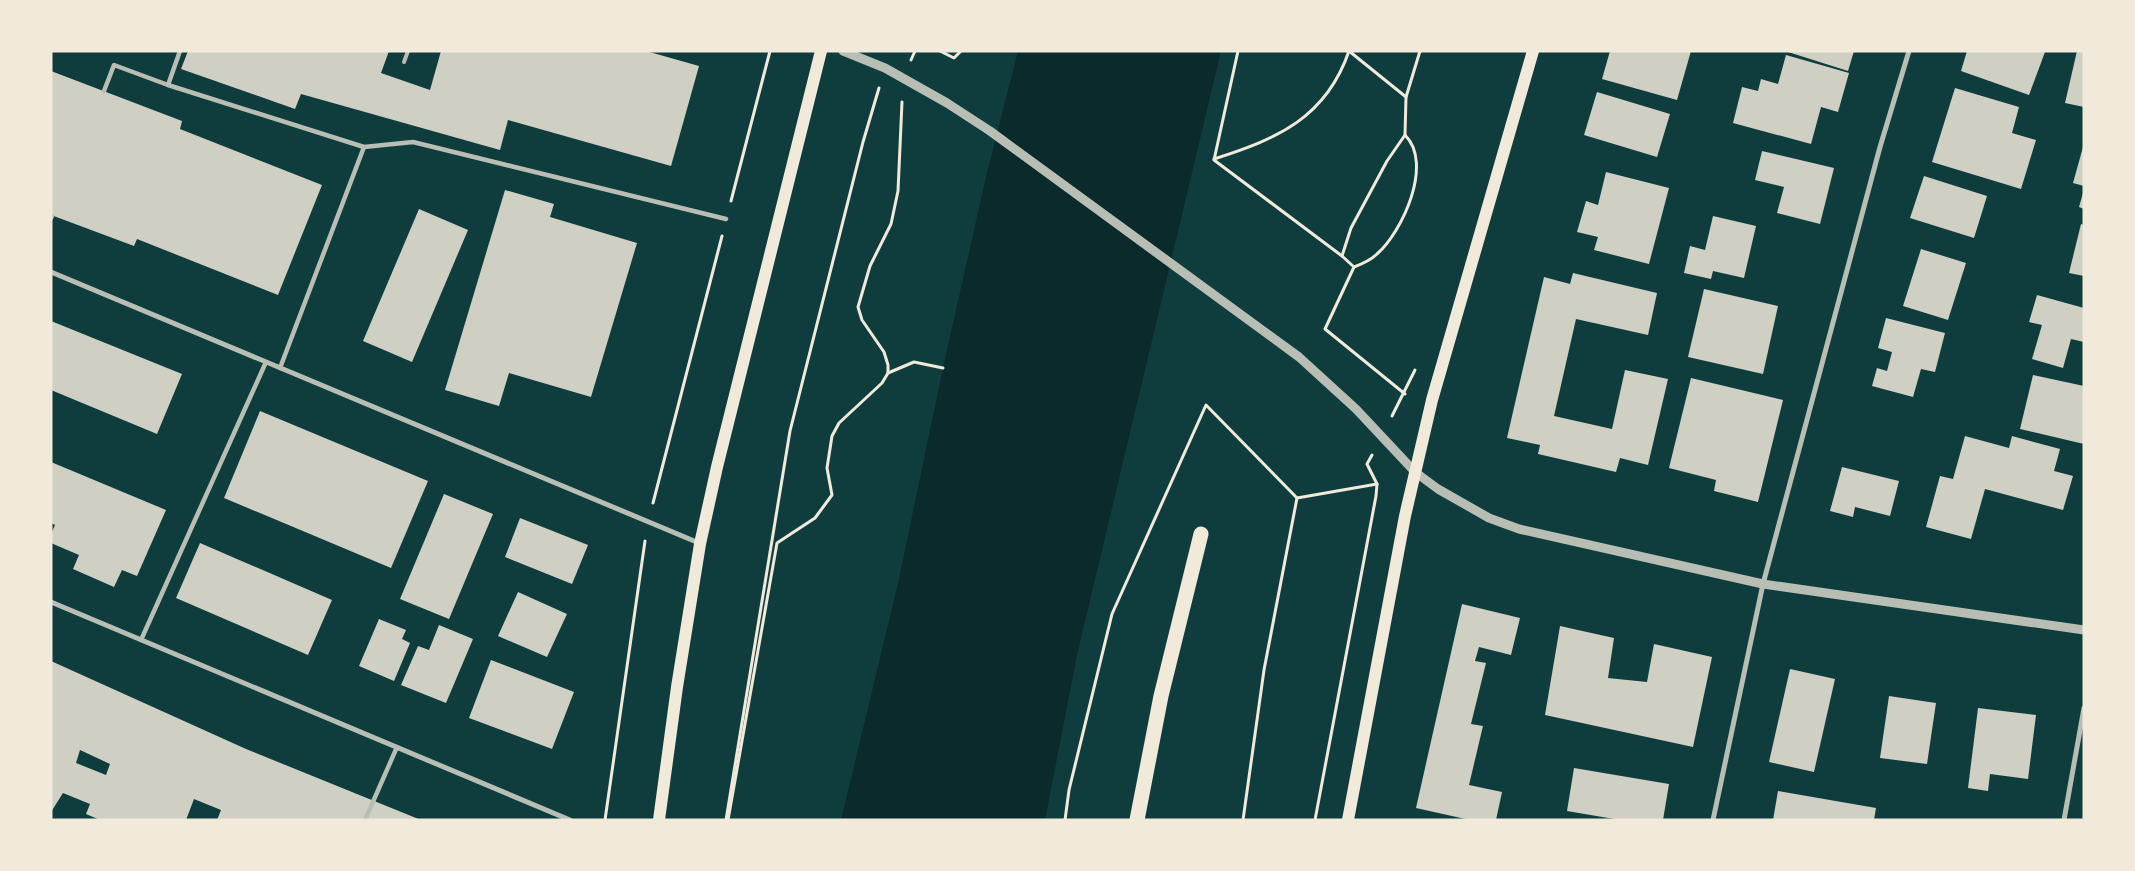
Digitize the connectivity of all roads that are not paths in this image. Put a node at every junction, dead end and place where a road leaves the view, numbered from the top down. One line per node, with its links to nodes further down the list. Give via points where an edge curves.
1 (180, 51): 8 (street)
2 (408, 51): 7 (lane)
3 (821, 51): 17 (main road)
4 (843, 51): 15 (street, via 885,68 990,131 1186,275 1333,387)
5 (1533, 51): 15 (main road, via 1432,400)
6 (1909, 51): 18 (street, via 1880,146)
7 (404, 62)
8 (168, 85): 9 (street, via 114,65); 10 (street)
9 (104, 91)
10 (364, 146): 11 (street, via 413,142); 14 (street)
11 (726, 219)
12 (51, 272): 13 (street)
13 (266, 362): 14 (street); 21 (street)
14 (280, 368): 17 (street)
15 (1415, 472): 18 (street, via 1461,504 1519,529); 28 (main road)
16 (1201, 534): 27 (highway, via 1161,696)
17 (700, 544): 26 (main road)
18 (1763, 584): 20 (street); 29 (street)
19 (51, 602): 21 (street)
20 (2084, 630)
21 (141, 640): 23 (street)
22 (2084, 708): 30 (street)
23 (398, 747): 24 (street); 25 (street)
24 (365, 820)
25 (570, 820)
26 (660, 820)
27 (1137, 820)
28 (1348, 820)
29 (1713, 820)
30 (2064, 820)

